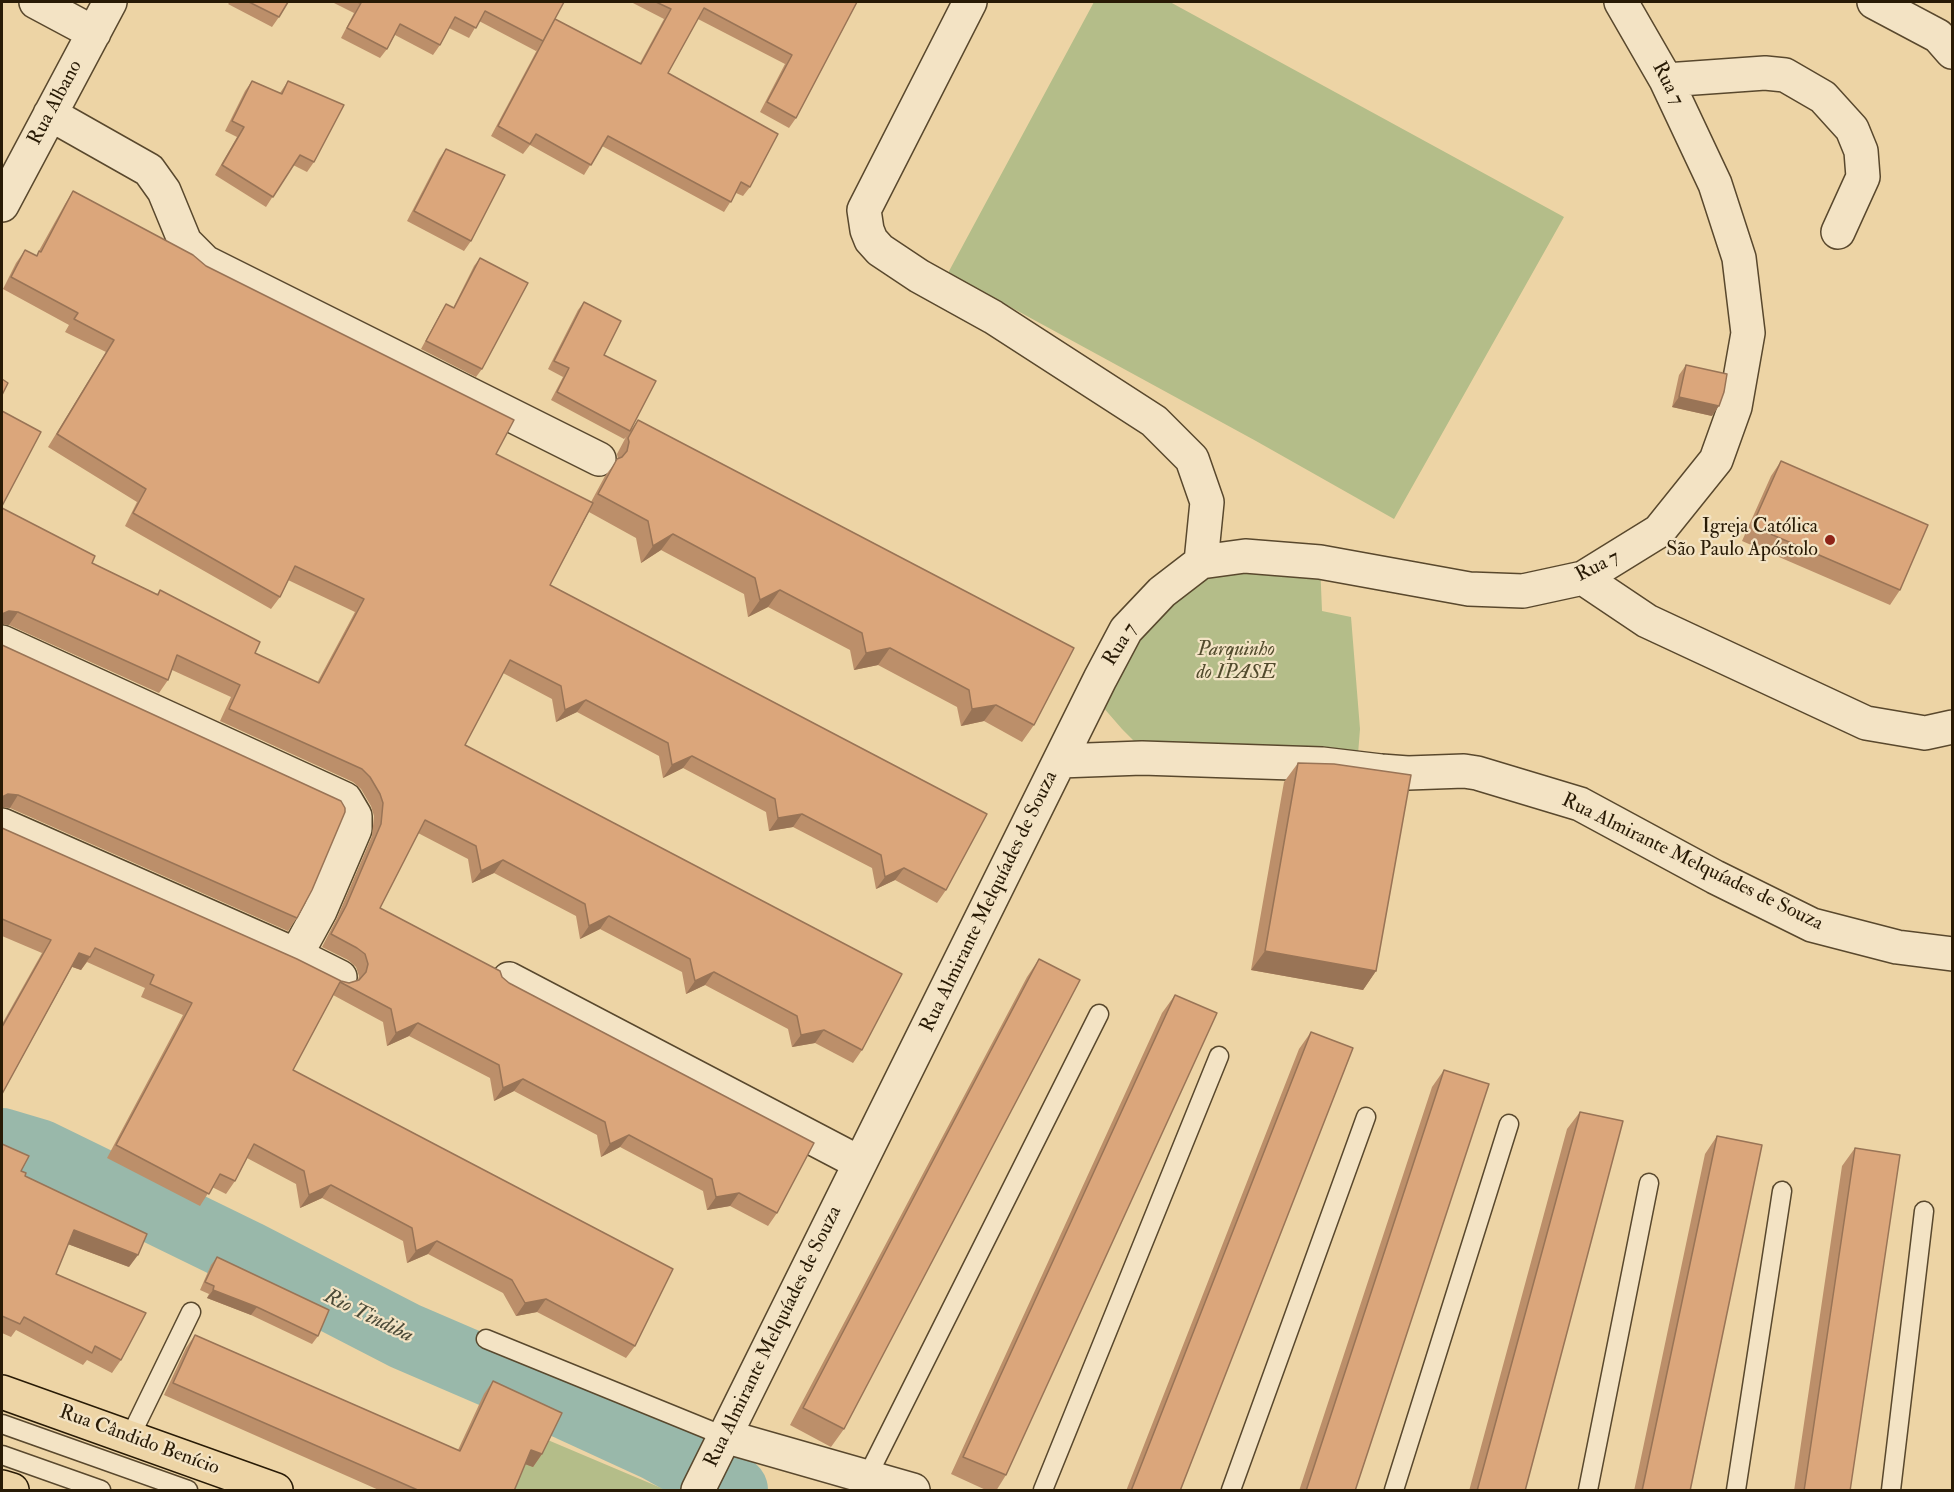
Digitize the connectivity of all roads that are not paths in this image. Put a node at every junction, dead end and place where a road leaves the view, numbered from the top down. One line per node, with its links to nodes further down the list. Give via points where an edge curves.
1 (36, 2): 6 (street)
2 (110, 2): 6 (street, Rua Albano)
3 (970, 2): 13 (street, via 864,210 871,240 919,276 993,317 1154,421 1192,459 1207,502)
4 (1874, 2): 7 (street)
5 (1631, 4): 8 (street, Rua 7)
6 (94, 33): 9 (street, Rua Albano)
7 (1948, 36)
8 (1666, 80): 11 (street, via 1785,75 1822,98 1852,129 1862,151 1863,177); 14 (street, Rua 7, via 1714,184 1739,258 1748,333 1735,407 1716,460 1659,531)
9 (50, 114): 10 (street, Rua Albano); 12 (street, via 149,170 164,191 185,242 205,262)
10 (4, 192)
11 (1838, 232)
12 (599, 459)
13 (1201, 562): 14 (street, Rua 7, via 1245,556 1320,562 1469,589 1523,591); 17 (street, Rua 7, via 1162,592 1126,630)
14 (1583, 578): 16 (street, via 1647,621 1866,723 1925,733)
15 (2, 642): 20 (street, via 345,799 355,816 355,829)
16 (1953, 727)
17 (1060, 760): 19 (street, Rua Almirante Melquíades de Souza, via 1142,758 1322,764 1399,772 1471,772 1580,804 1715,878 1812,925 1897,947); 27 (street, Rua Almirante Melquíades de Souza)
18 (2, 825): 20 (street)
19 (1953, 954)
20 (296, 955): 21 (street)
21 (340, 977)
22 (509, 979): 27 (street)
23 (1099, 1014): 38 (lane)
24 (1219, 1056): 45 (lane)
25 (1366, 1117): 46 (lane)
26 (1509, 1124): 47 (lane)
27 (861, 1163): 37 (street, Rua Almirante Melquíades de Souza)
28 (1649, 1183): 48 (lane)
29 (1782, 1191): 49 (lane)
30 (1924, 1211): 50 (lane)
31 (190, 1312): 35 (lane)
32 (486, 1339): 37 (lane)
33 (2, 1392): 35 (main road, Rua Cândido Benício)
34 (2, 1424): 42 (lane)
35 (130, 1437): 43 (main road, Rua Cândido Benício)
36 (2, 1455): 41 (lane)
37 (711, 1463): 38 (street)
38 (867, 1477): 44 (street)
39 (2, 1487): 40 (main road)
40 (12, 1491)
41 (101, 1491)
42 (188, 1491)
43 (276, 1491)
44 (913, 1491)
45 (1043, 1491)
46 (1231, 1491)
47 (1394, 1491)
48 (1588, 1491)
49 (1736, 1491)
50 (1891, 1491)

